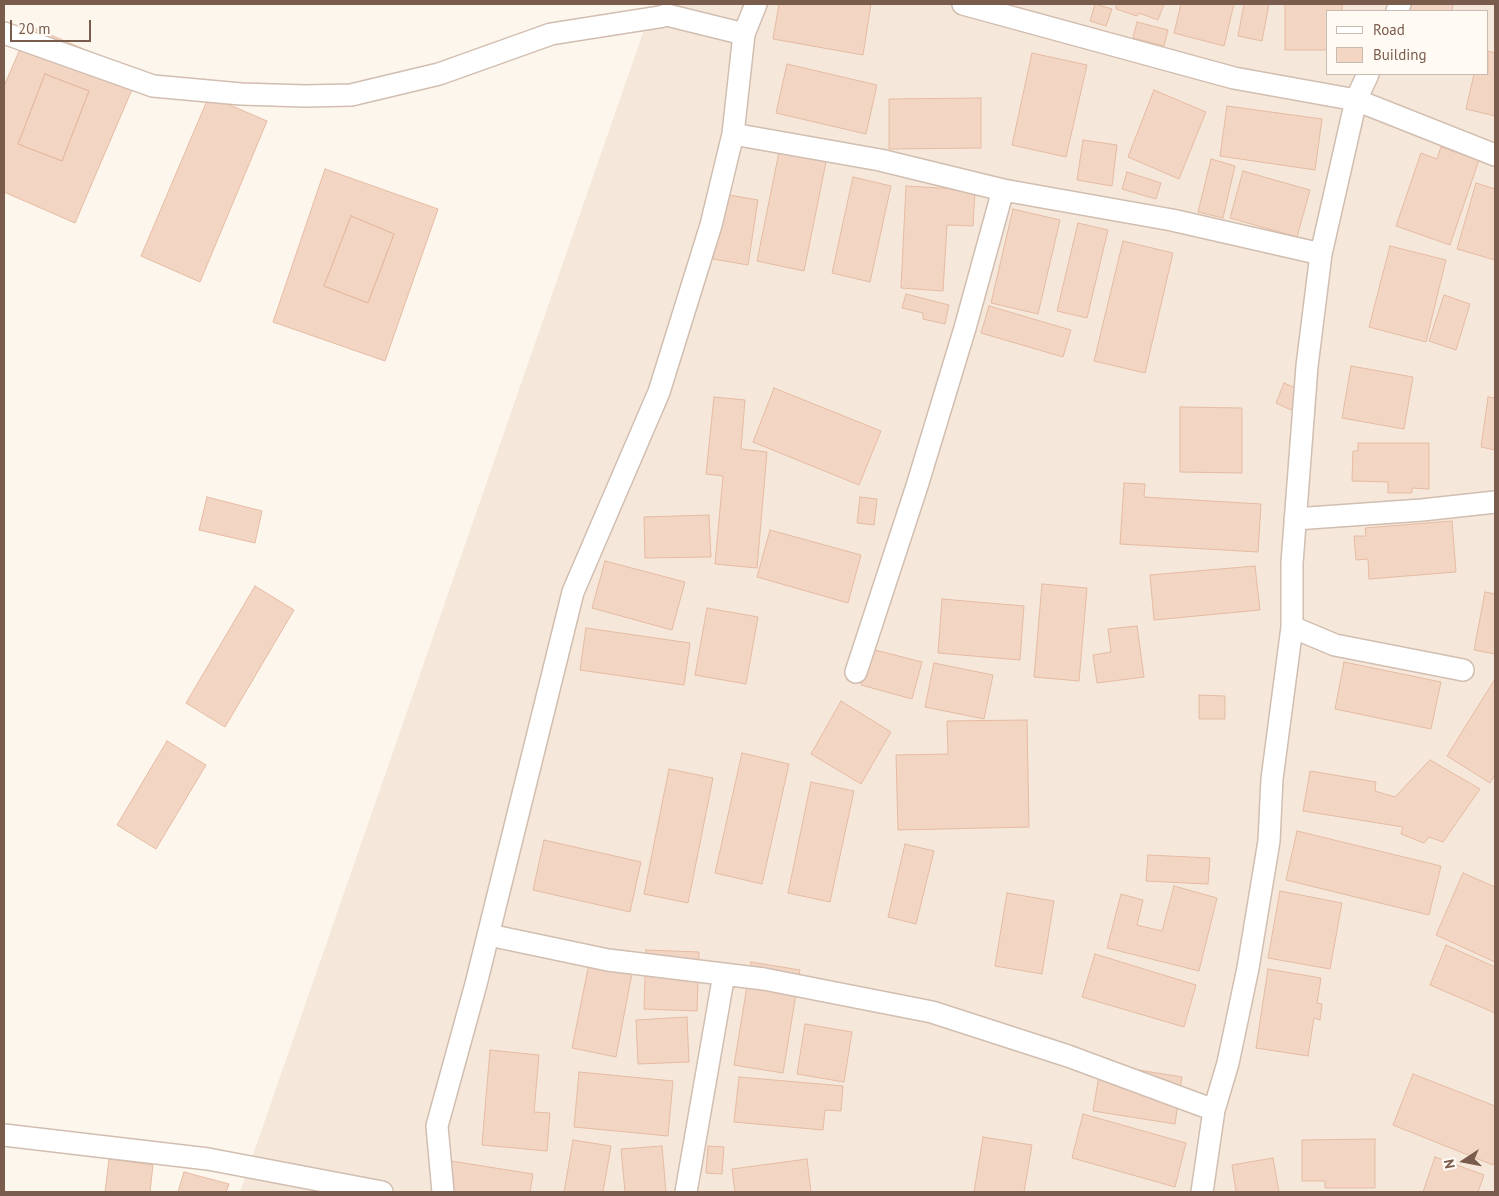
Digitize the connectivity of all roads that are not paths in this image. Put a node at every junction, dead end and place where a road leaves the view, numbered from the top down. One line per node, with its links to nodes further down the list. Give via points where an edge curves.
1 (756, 4): 4 (street)
2 (963, 4): 6 (street, via 1234,78)
3 (4, 33): 4 (street, via 153,86 305,96 351,95 439,74 551,34 659,16 667,15)
4 (744, 34): 7 (street)
5 (1368, 75): 6 (street)
6 (1356, 100): 8 (street); 10 (street)
7 (733, 134): 9 (street, via 880,160); 16 (street, via 711,225 659,392 573,592)
8 (1495, 155)
9 (1003, 190): 10 (street, via 1172,220); 15 (street, via 963,338)
10 (1321, 254): 12 (street, via 1306,366)
11 (1495, 502): 12 (street)
12 (1295, 519): 13 (street)
13 (1292, 627): 14 (street, via 1335,645); 18 (street, via 1272,779 1269,840 1228,1063)
14 (1463, 670)
15 (856, 672)
16 (488, 935): 17 (street, via 608,960); 21 (street, via 437,1126)
17 (724, 974): 18 (street, via 932,1012 1068,1056); 22 (street)
18 (1214, 1110): 23 (street)
19 (4, 1134): 20 (street, via 208,1159)
20 (382, 1192)
21 (443, 1192)
22 (686, 1192)
23 (1202, 1192)

